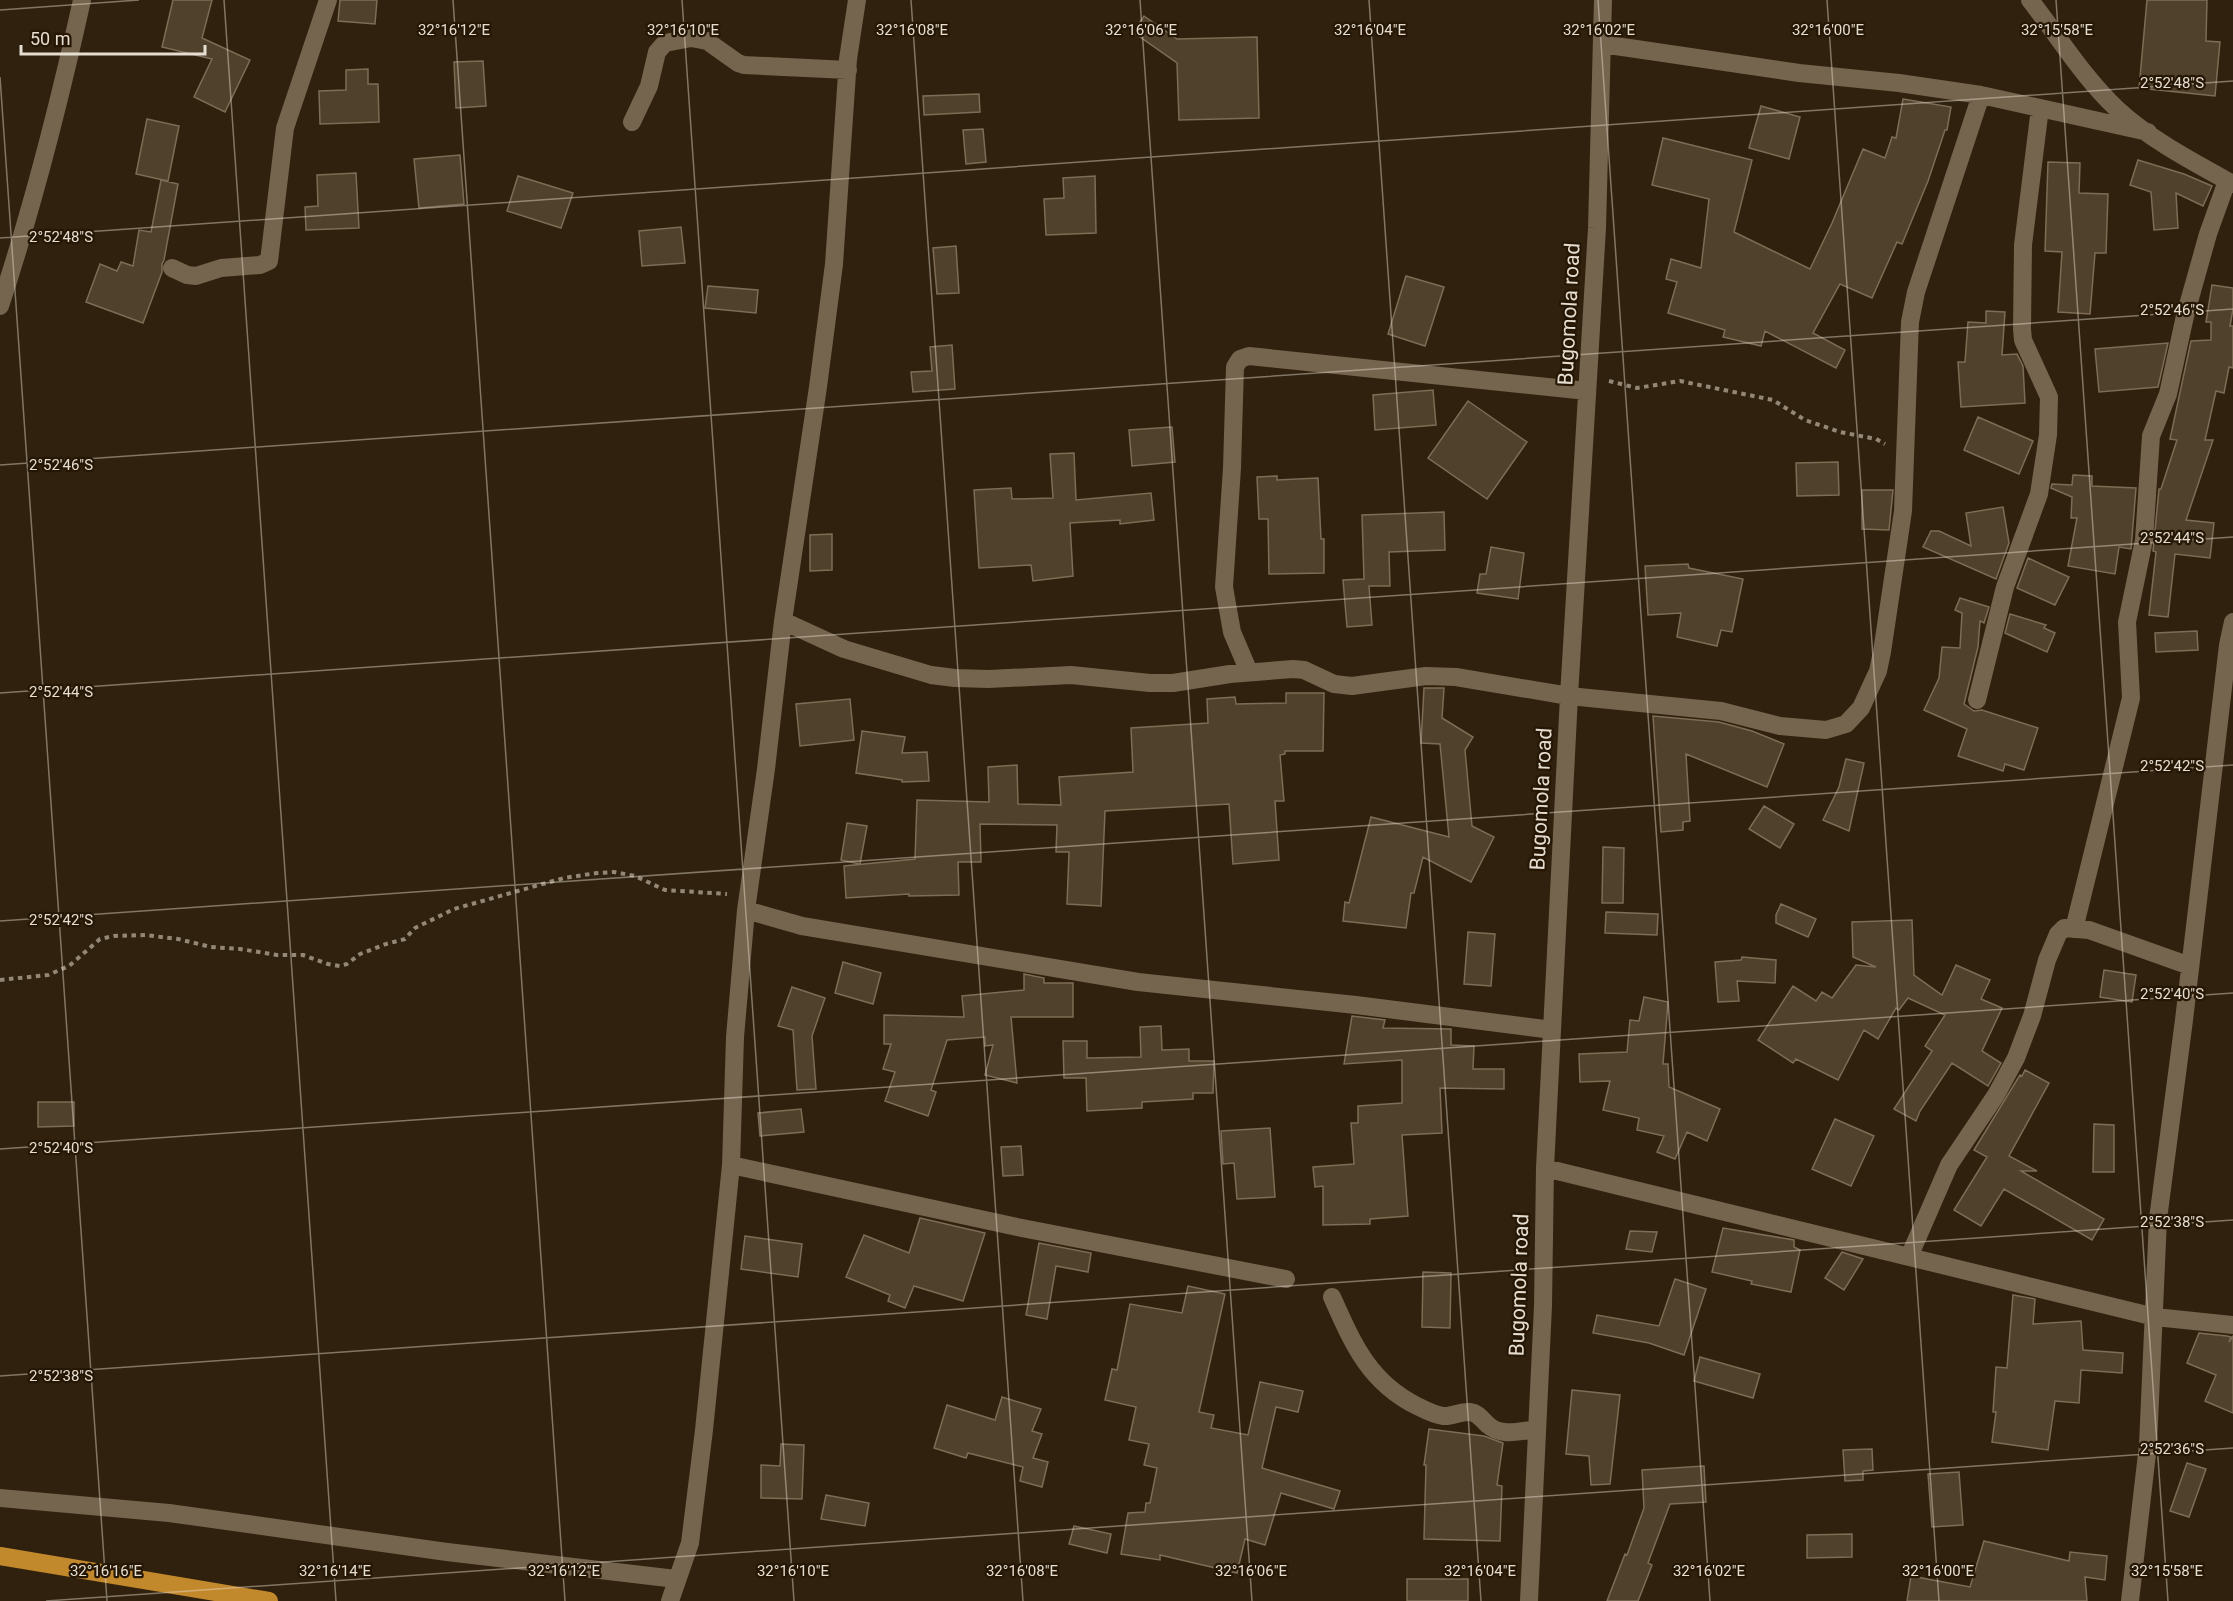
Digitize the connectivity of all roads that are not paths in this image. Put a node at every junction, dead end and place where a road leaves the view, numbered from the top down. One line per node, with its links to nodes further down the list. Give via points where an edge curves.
1 (82, 0): 14 (street, via 27,226)
2 (328, 0): 13 (street, via 285,128 269,261 196,276)
3 (857, 0): 7 (street)
4 (1603, 0): 6 (street, Bugomola road)
5 (2030, 0): 11 (street, via 2117,110)
6 (1602, 44): 8 (street); 15 (street, Bugomola road, via 1597,228)
7 (848, 70): 10 (street, via 744,64 707,41 669,41 657,52 649,86); 16 (street, via 834,264)
8 (1981, 95): 9 (street); 19 (street, via 1916,292 1908,342 1903,511 1878,671 1861,708 1846,724 1826,730 1780,726 1721,711)
9 (2040, 108): 11 (street); 20 (street, via 2023,245 2022,329 2023,340 2049,397 2048,435 2038,494 2005,587)
10 (632, 122)
11 (2148, 132): 12 (street, via 2175,152)
12 (2230, 182): 22 (street, via 2208,234 2168,394 2151,436 2144,540 2127,622 2131,698)
13 (172, 268)
14 (0, 306)
15 (1587, 383): 18 (street, via 1249,356 1240,359 1235,367 1224,587 1232,632); 19 (street, Bugomola road)
16 (783, 621): 18 (street, via 844,649 931,675 955,678 1071,675 1173,683); 21 (street)
17 (2233, 622): 23 (street)
18 (1249, 672): 19 (street, via 1304,670 1335,684 1352,686 1426,676 1456,677)
19 (1569, 696): 24 (street, Bugomola road)
20 (1977, 700)
21 (747, 903): 24 (street, via 802,926 1138,982); 25 (street, via 735,1036)
22 (2074, 928): 23 (street); 27 (street, via 2064,928 2058,934 2016,1058 1949,1165)
23 (2190, 966): 30 (street, via 2158,1219)
24 (1552, 1030): 26 (street, Bugomola road)
25 (731, 1165): 28 (street, via 1017,1227); 35 (street, via 692,1532)
26 (1545, 1168): 27 (street); 32 (street, Bugomola road)
27 (1909, 1257): 30 (street)
28 (1286, 1279)
29 (1332, 1297): 32 (street, via 1365,1363 1378,1379 1408,1401 1442,1416 1478,1414 1499,1432)
30 (2155, 1317): 31 (street); 39 (street, via 2148,1445)
31 (2233, 1325)
32 (1536, 1429): 38 (street, Bugomola road)
33 (0, 1498): 35 (street, via 169,1513)
34 (0, 1556): 36 (highway)
35 (676, 1579): 37 (street)
36 (269, 1601)
37 (670, 1601)
38 (1529, 1601)
39 (2130, 1601)

